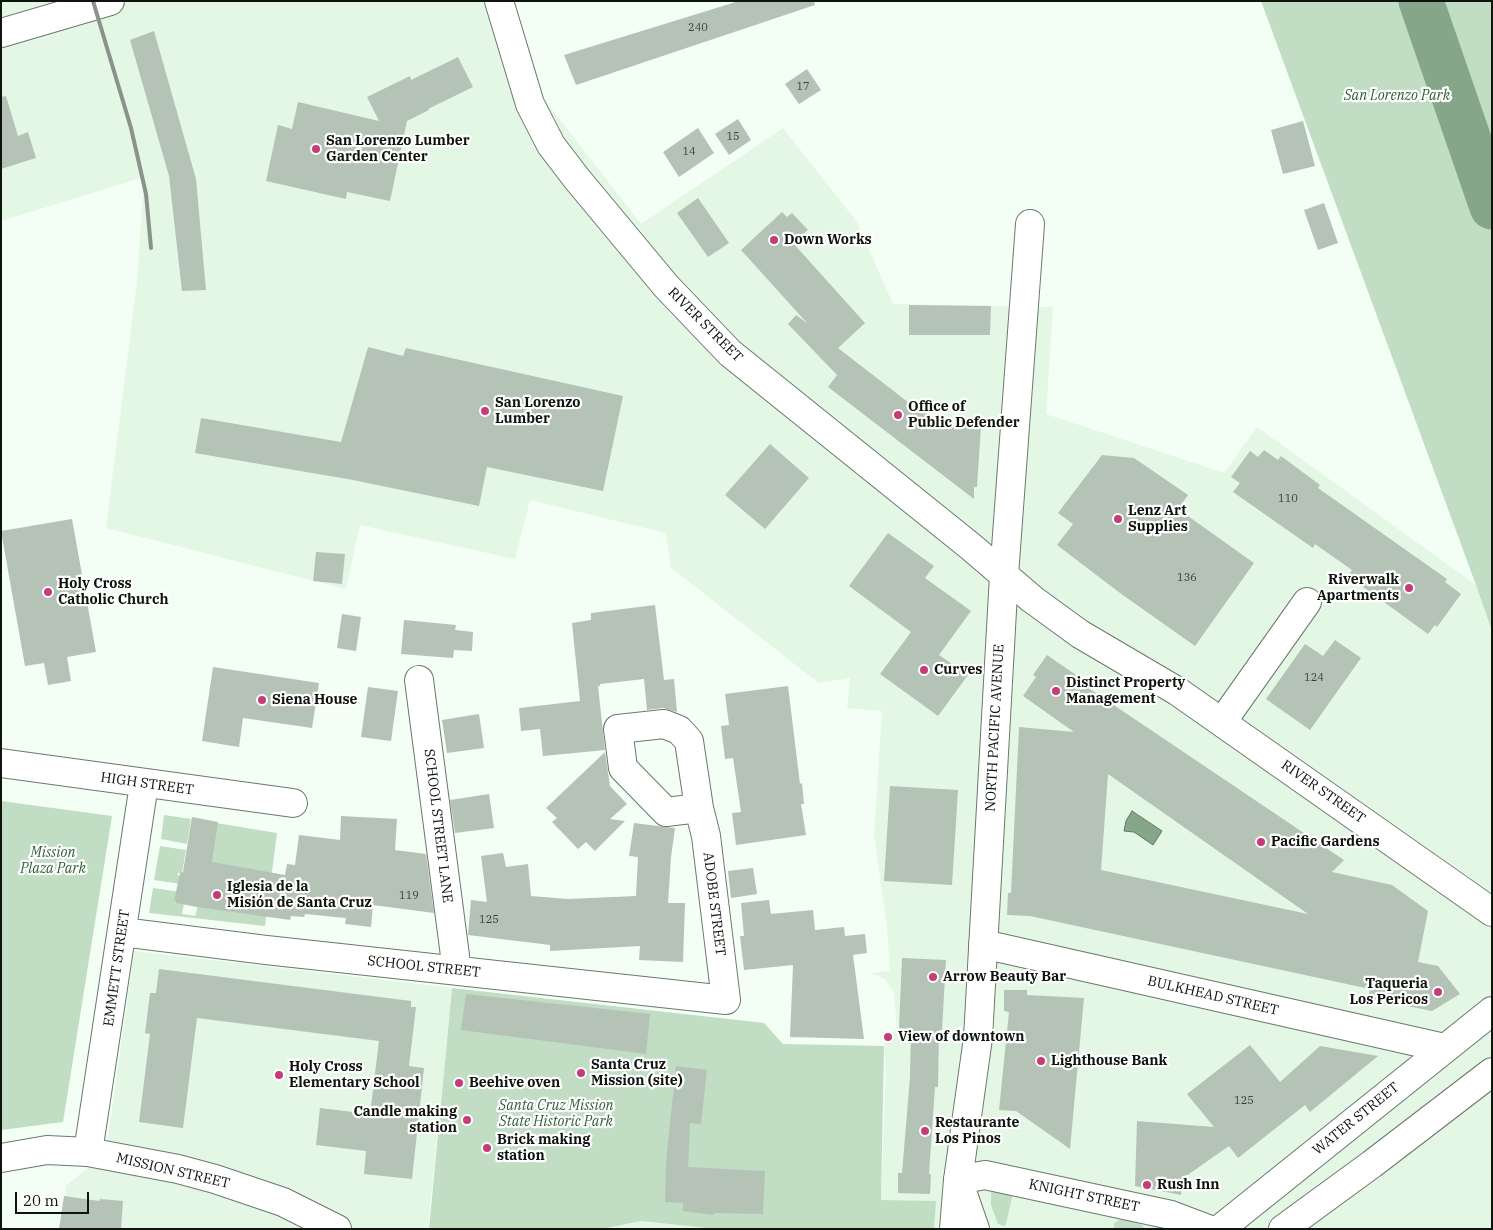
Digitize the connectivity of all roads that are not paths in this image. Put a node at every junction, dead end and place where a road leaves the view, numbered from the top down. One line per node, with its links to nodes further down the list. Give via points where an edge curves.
1 (110, 1): 3 (street)
2 (499, 1): 5 (street, RIVER STREET, via 530,104 551,145 666,286 730,353)
3 (1, 33)
4 (1030, 224): 5 (street, NORTH PACIFIC AVENUE)
5 (1004, 575): 8 (street, RIVER STREET, via 1098,626); 15 (street, NORTH PACIFIC AVENUE)
6 (1307, 602): 8 (street)
7 (419, 680): 16 (street, SCHOOL STREET LANE)
8 (1222, 722): 13 (street, RIVER STREET)
9 (1, 763): 10 (street, HIGH STREET)
10 (144, 784): 11 (street, HIGH STREET); 14 (street, EMMETT STREET)
11 (293, 803)
12 (699, 808): 17 (street, ADOBE STREET, via 706,836)
13 (1492, 912)
14 (122, 932): 16 (street, SCHOOL STREET); 21 (street, EMMETT STREET)
15 (983, 944): 19 (street, BULKHEAD STREET); 23 (street, NORTH PACIFIC AVENUE, via 978,1038)
16 (457, 971): 17 (street, SCHOOL STREET)
17 (726, 1000)
18 (1492, 1011): 19 (street, WATER STREET)
19 (1444, 1048): 28 (street, WATER STREET)
20 (1492, 1072): 29 (street)
21 (88, 1152): 22 (street, MISSION STREET, via 47,1150); 24 (street, MISSION STREET, via 215,1178 283,1202)
22 (1, 1158)
23 (958, 1180): 25 (street); 26 (street, NORTH PACIFIC AVENUE); 27 (street, KNIGHT STREET, via 985,1175 1171,1215)
24 (337, 1229)
25 (954, 1229)
26 (975, 1229)
27 (1208, 1229)
28 (1220, 1229)
29 (1284, 1229)

